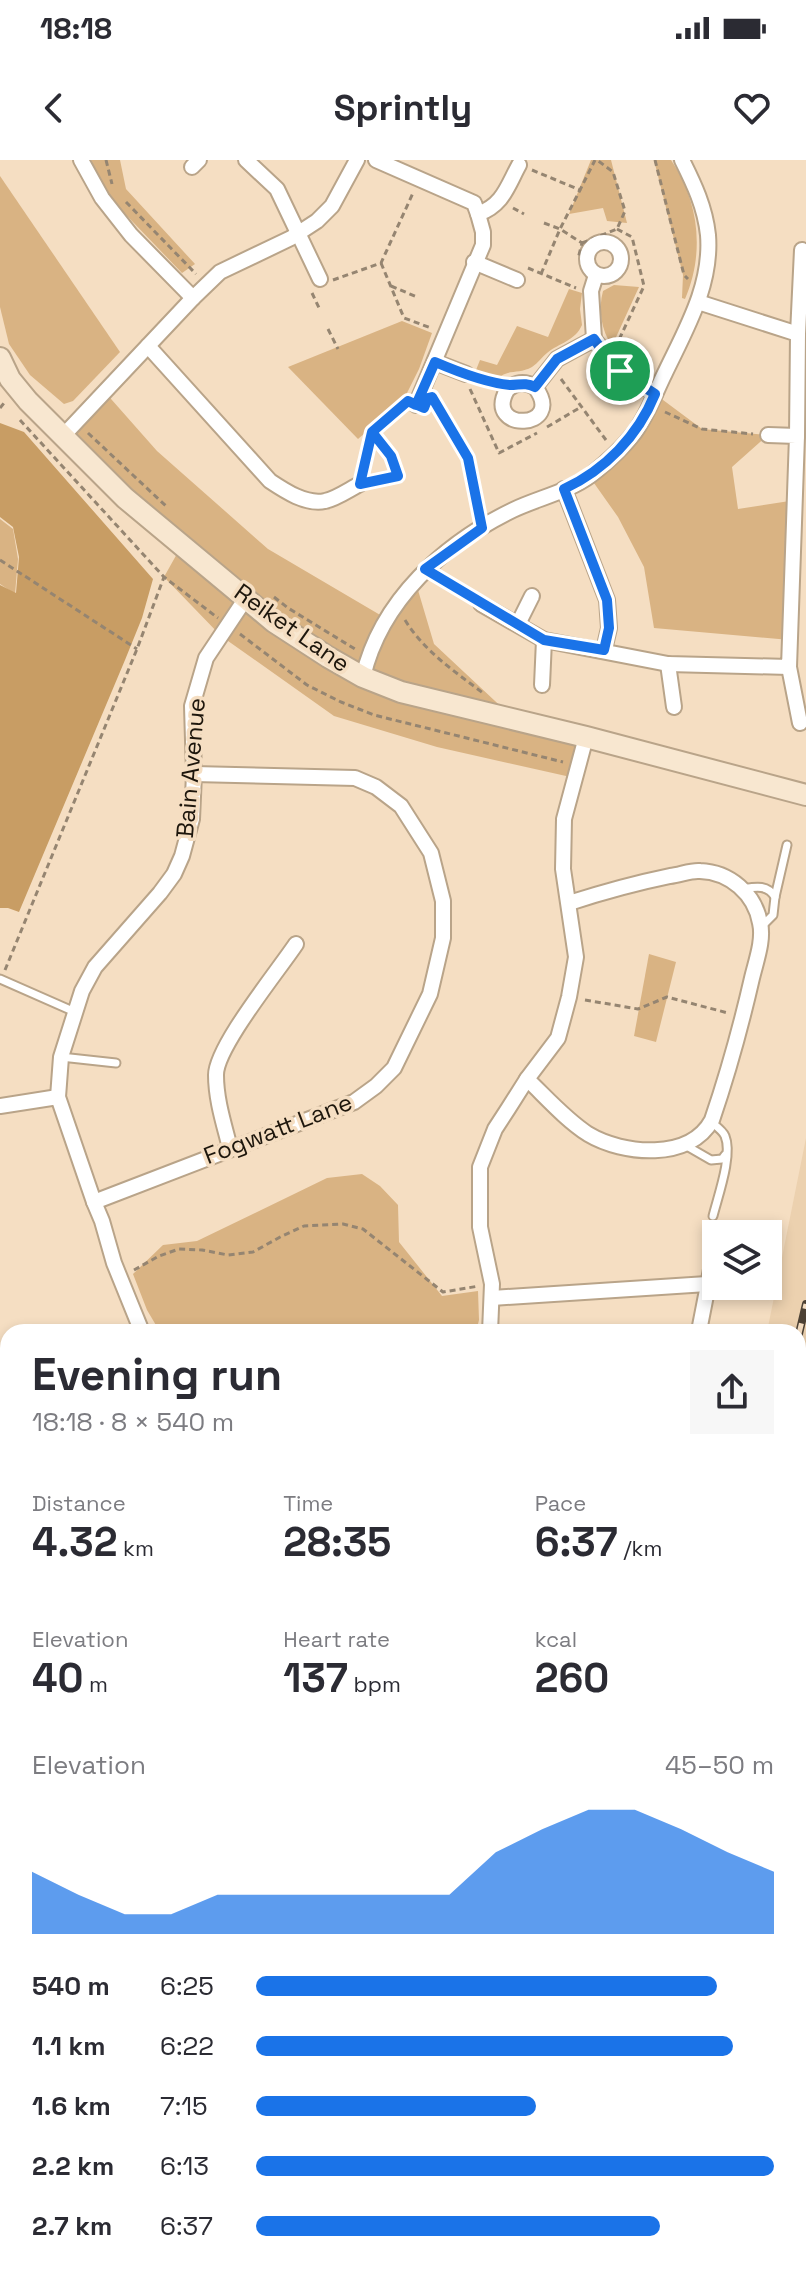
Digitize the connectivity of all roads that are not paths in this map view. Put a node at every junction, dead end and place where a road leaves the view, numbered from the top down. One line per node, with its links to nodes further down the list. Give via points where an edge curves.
1 (81, 160): 14 (street, via 131,235)
2 (246, 160): 8 (street, via 277,189)
3 (357, 160): 8 (street, via 332,206)
4 (376, 160): 7 (street, via 474,203)
5 (682, 160): 15 (street, via 704,208 708,237)
6 (519, 165): 7 (street, via 499,201)
7 (478, 214): 10 (street, via 483,245)
8 (298, 234): 12 (street); 14 (street, via 220,272)
9 (802, 250): 16 (street)
10 (474, 262): 13 (street); 20 (street)
11 (596, 275): 17 (street, via 591,291)
12 (320, 279)
13 (517, 280)
14 (193, 298): 18 (street)
15 (699, 298): 16 (street); 23 (street)
16 (798, 334): 27 (street)
17 (594, 339): 22 (street, via 557,359); 23 (street)
18 (148, 346): 25 (street); 28 (street, via 270,481 325,501)
19 (0, 358): 25 (street, Reiket Lane, via 28,401)
20 (435, 362): 21 (street); 24 (street)
21 (466, 374)
22 (535, 387): 22 (street, via 542,400 540,412 531,421 508,415 503,403 507,390 526,383)
23 (653, 400): 29 (street, via 615,454)
24 (416, 405)
25 (70, 429): 31 (street, Reiket Lane, via 125,498)
26 (768, 435): 27 (street)
27 (797, 436): 38 (street)
28 (360, 484)
29 (564, 489): 35 (street, via 607,600); 37 (street, via 515,509 425,569 387,619)
30 (532, 596): 33 (street)
31 (246, 598): 37 (street, Reiket Lane, via 328,657); 43 (street, Bain Avenue, via 206,658 192,706)
32 (481, 604): 33 (street)
33 (518, 624): 34 (street)
34 (544, 640): 35 (street); 39 (street)
35 (604, 650): 36 (street)
36 (668, 664): 38 (street); 40 (street)
37 (366, 667): 42 (street, Reiket Lane, via 401,692)
38 (789, 667): 41 (street)
39 (542, 685)
40 (674, 707)
41 (800, 723)
42 (586, 737): 44 (street, Reiket Lane); 48 (street, via 564,819)
43 (194, 774): 52 (street, Bain Avenue, via 192,819 174,874 95,967); 60 (street, Fogwatt Lane, via 355,778 376,787 401,806 431,853 443,901 443,938 430,994 394,1068 354,1102)
44 (806, 795)
45 (787, 845): 47 (lane)
46 (742, 889): 47 (lane, via 762,887); 48 (street, via 729,878 697,870); 49 (street)
47 (775, 897): 49 (lane, via 773,915)
48 (569, 903): 55 (street, via 576,957 569,997 558,1038)
49 (761, 927): 58 (street, via 743,1017)
50 (296, 944): 60 (street, via 224,1047 216,1072)
51 (1, 979): 52 (lane)
52 (75, 1012): 53 (street, Bain Avenue)
53 (61, 1057): 54 (lane); 56 (street, Bain Avenue)
54 (116, 1063)
55 (527, 1079): 59 (street, via 588,1133 610,1144 645,1149); 65 (street, via 495,1129 480,1167 480,1227)
56 (58, 1097): 57 (street); 62 (street, Bain Avenue)
57 (0, 1106)
58 (711, 1122): 59 (street); 61 (lane, via 724,1133)
59 (685, 1145): 61 (lane, via 711,1160)
60 (230, 1148): 62 (street, Fogwatt Lane)
61 (726, 1153): 63 (lane)
62 (94, 1202): 67 (street, Bain Avenue)
63 (713, 1216)
64 (702, 1284): 65 (street)
65 (492, 1291): 68 (street)
66 (704, 1300): 69 (street)
67 (139, 1324)
68 (490, 1324)
69 (700, 1324)

